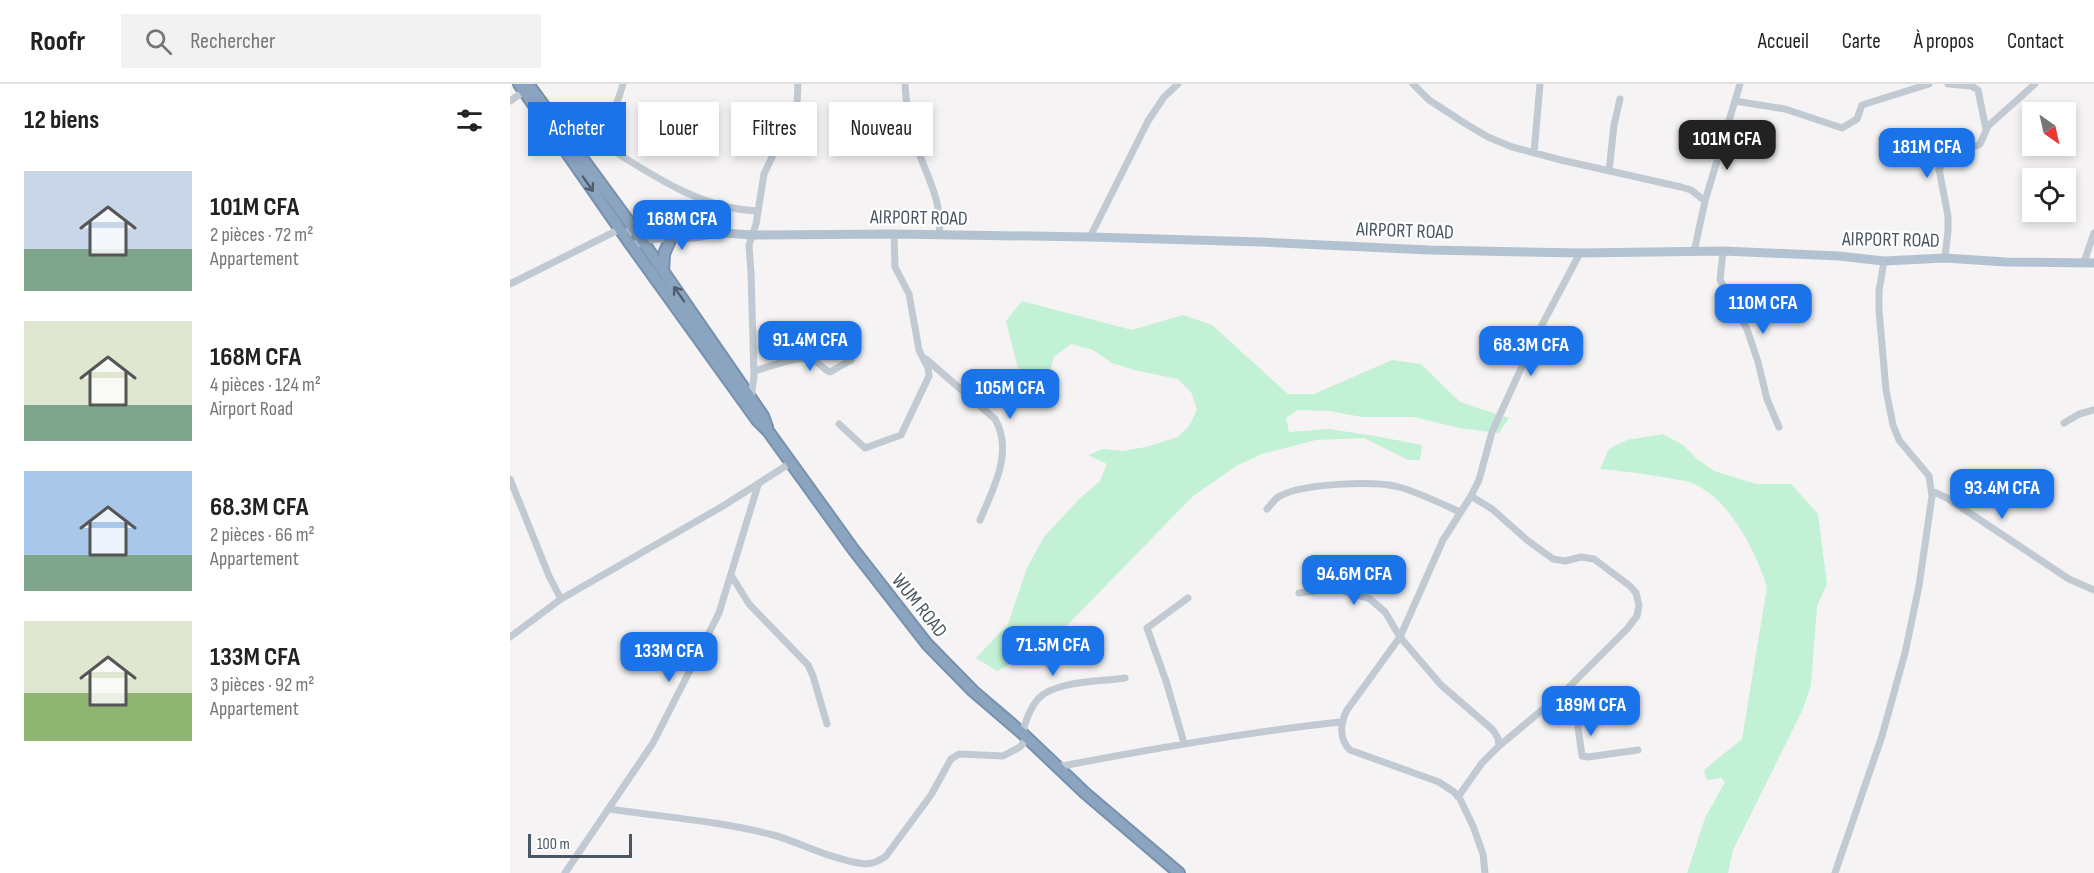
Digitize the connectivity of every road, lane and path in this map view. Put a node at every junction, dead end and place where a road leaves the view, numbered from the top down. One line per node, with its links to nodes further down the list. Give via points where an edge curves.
1 (623, 84): 15 (street)
2 (798, 84): 24 (street, via 797,104 788,130 764,174)
3 (905, 84): 31 (street, via 913,136 940,213)
4 (1178, 84): 32 (street, via 1148,121)
5 (1413, 84): 17 (street, via 1429,100 1488,137)
6 (1540, 84): 17 (street)
7 (1740, 84): 14 (street)
8 (1929, 84): 14 (street, via 1862,105 1857,119 1842,128 1785,110)
9 (1948, 84): 16 (street, via 1978,90)
10 (2035, 84): 16 (street)
11 (525, 86): 13 (street); 20 (highway, WUM ROAD)
12 (1620, 99): 21 (street)
13 (510, 101)
14 (1735, 101): 23 (street)
15 (617, 102)
16 (1986, 129): 38 (street, via 1980,144 1947,159 1939,169 1948,216)
17 (1534, 153): 21 (street)
18 (580, 156): 20 (street)
19 (622, 156): 22 (street)
20 (577, 159): 25 (highway, WUM ROAD)
21 (1609, 171): 23 (street, via 1691,190)
22 (698, 198): 24 (street, via 721,207); 26 (street)
23 (1706, 201): 36 (street)
24 (758, 211): 30 (street)
25 (626, 231): 26 (main road, AIRPORT ROAD); 34 (highway, WUM ROAD); 42 (street)
26 (693, 231): 27 (main road, AIRPORT ROAD)
27 (715, 232): 30 (main road, AIRPORT ROAD); 33 (main road, AIRPORT ROAD, via 698,238)
28 (2094, 233): 40 (street)
29 (894, 234): 30 (main road, AIRPORT ROAD); 31 (main road, AIRPORT ROAD); 43 (street, via 895,267 909,294)
30 (752, 235): 45 (street, via 748,244)
31 (939, 235): 32 (main road, AIRPORT ROAD)
32 (1090, 237): 37 (main road, AIRPORT ROAD)
33 (671, 238): 34 (main road, AIRPORT ROAD); 41 (highway, via 664,254)
34 (637, 244): 41 (highway, WUM ROAD); 52 (highway, WUM ROAD)
35 (1723, 251): 36 (main road, AIRPORT ROAD); 39 (main road, AIRPORT ROAD, via 1839,255); 51 (street, via 1720,280 1747,329)
36 (1694, 252): 37 (main road, AIRPORT ROAD)
37 (1580, 253): 57 (street, via 1492,432)
38 (1945, 258): 39 (main road, AIRPORT ROAD); 40 (main road, AIRPORT ROAD)
39 (1884, 261): 56 (street, via 1879,310 1893,426 1899,440 1929,476)
40 (2089, 263)
41 (663, 272): 46 (highway, WUM ROAD, one-way to 41)
42 (510, 284)
43 (921, 356): 50 (street, via 929,376 903,433 865,448); 60 (street, via 995,419 1000,428 1004,448)
44 (851, 360): 45 (street, via 830,372 817,361 800,358)
45 (754, 373): 46 (street); 47 (street)
46 (740, 383): 47 (highway, WUM ROAD)
47 (751, 399): 52 (highway, WUM ROAD)
48 (2094, 410): 49 (street)
49 (2064, 423)
50 (839, 424)
51 (1779, 427)
52 (768, 431): 53 (highway, WUM ROAD)
53 (792, 462): 55 (street); 72 (highway, WUM ROAD, via 927,644 972,691)
54 (510, 479): 65 (street)
55 (758, 485): 61 (street); 65 (street)
56 (1932, 491): 62 (street, via 2069,579); 84 (street, via 1905,653 1882,736)
57 (1471, 495): 59 (street); 69 (street, via 1553,559 1594,559 1636,594 1639,611 1627,628)
58 (1266, 509): 59 (street, via 1283,494 1381,483)
59 (1460, 512): 67 (street, via 1443,540)
60 (980, 520)
61 (731, 575): 71 (street, via 748,604 808,665); 78 (street, via 719,613 653,743)
62 (2094, 590)
63 (1299, 593): 67 (street, via 1341,590 1362,595 1384,612)
64 (1188, 598): 73 (street, via 1147,628)
65 (561, 599): 66 (street)
66 (510, 637)
67 (1400, 637): 70 (street); 74 (street, via 1441,685 1493,730)
68 (1125, 678): 72 (street, via 1049,691 1034,704)
69 (1565, 691): 74 (street); 75 (street, via 1576,720 1582,756)
70 (1341, 722): 73 (street); 77 (street, via 1350,750 1439,782)
71 (827, 724)
72 (1024, 735): 76 (highway, WUM ROAD); 79 (street, via 1020,747 1003,756 959,754 951,759 931,795 886,856)
73 (1184, 743): 76 (street)
74 (1499, 746): 77 (street)
75 (1638, 750)
76 (1057, 767): 82 (highway, WUM ROAD)
77 (1458, 797): 83 (street, via 1483,854)
78 (609, 809): 79 (street, via 773,835); 80 (street)
79 (870, 865): 81 (street)
80 (565, 873)
81 (868, 873)
82 (1179, 873)
83 (1485, 873)
84 (1835, 873)

